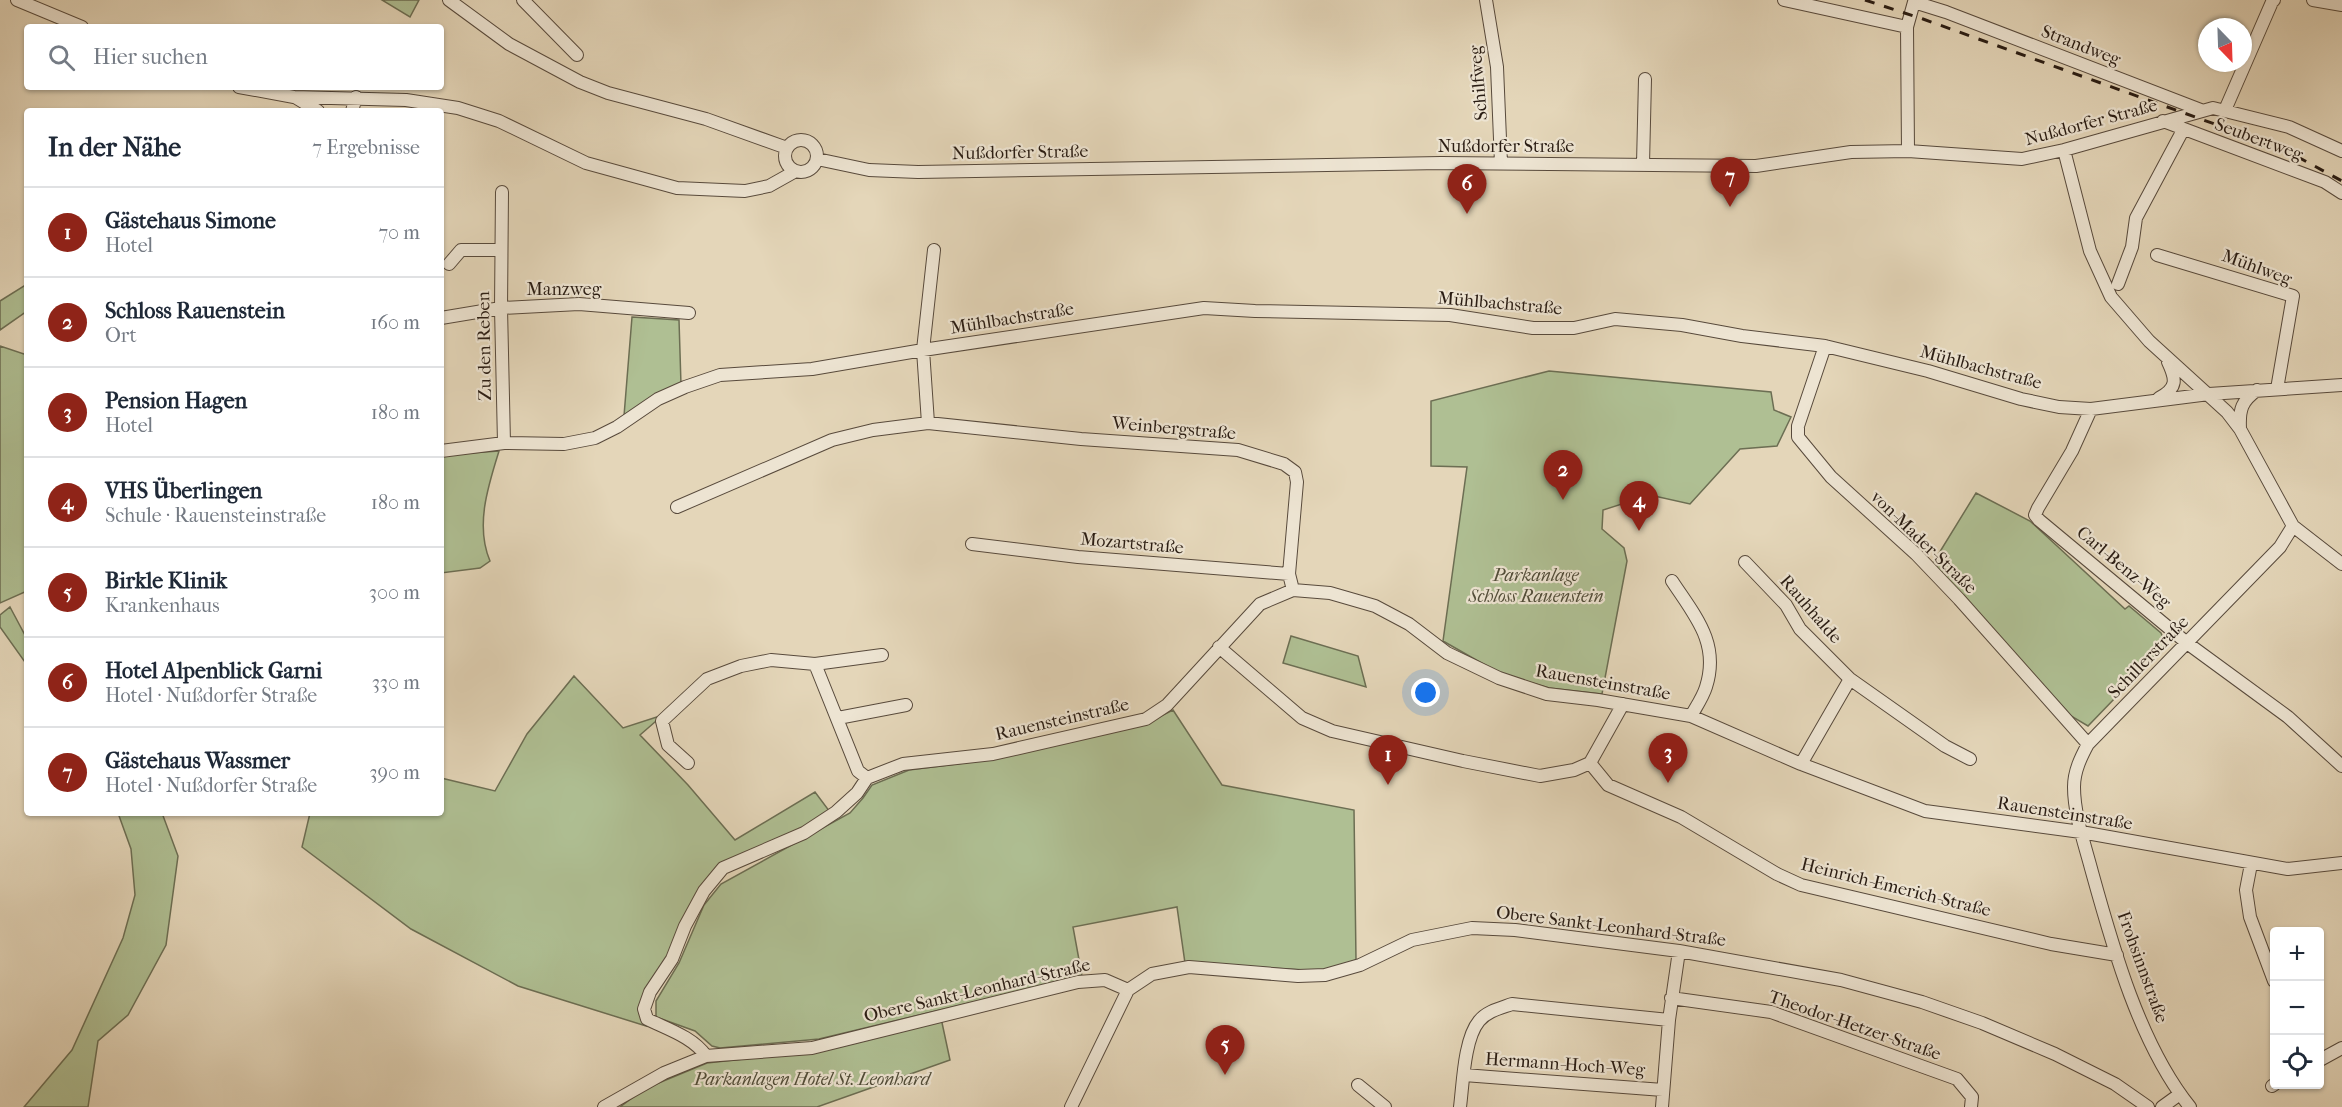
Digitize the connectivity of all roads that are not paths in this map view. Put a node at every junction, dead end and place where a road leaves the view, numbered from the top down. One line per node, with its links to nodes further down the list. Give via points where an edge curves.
1 (17, 0): 9 (street)
2 (449, 0): 24 (street, via 509,44 580,82 706,119)
3 (523, 0): 11 (street)
4 (1486, 0): 29 (street, Schilfweg, via 1497,68)
5 (1784, 0): 10 (street)
6 (2274, 0): 21 (street)
7 (2313, 0): 8 (street)
8 (2342, 5)
9 (75, 24)
10 (1907, 27): 20 (street, Strandweg, via 1914,2); 26 (street)
11 (577, 55)
12 (1645, 79): 30 (street)
13 (256, 90): 14 (street)
14 (294, 97): 15 (street); 17 (street)
15 (340, 97): 16 (street); 18 (street)
16 (356, 97): 19 (street); 31 (street, via 459,108 499,121 586,163 677,188 745,191 769,186)
17 (313, 108)
18 (335, 108)
19 (353, 108)
20 (2201, 110): 21 (street); 22 (street, Nußdorfer Straße)
21 (2225, 110): 27 (street, via 2289,128)
22 (2163, 121): 23 (street, Seubertweg); 25 (street, Nußdorfer Straße)
23 (2183, 130): 33 (street, Seubertweg, via 2325,182); 38 (street, via 2136,218 2132,247)
24 (787, 148): 28 (street, via 806,140 817,151); 31 (street, via 785,161)
25 (2064, 150): 26 (street, Nußdorfer Straße, via 2022,159); 44 (street, via 2090,251 2103,282 2126,316)
26 (1908, 151): 30 (street, Nußdorfer Straße, via 1851,152 1756,166)
27 (2342, 151)
28 (817, 159): 29 (street, Nußdorfer Straße, via 869,170 918,172); 31 (street, via 809,171)
29 (1501, 163): 30 (street, Nußdorfer Straße)
30 (1643, 164)
31 (794, 172)
32 (502, 192): 34 (street, Zu den Reben)
33 (2342, 193)
34 (501, 250): 37 (street, via 461,250); 39 (street, Zu den Reben)
35 (934, 250): 43 (street, Mühlbachstraße)
36 (2157, 255): 46 (street, Mühlweg, via 2293,296)
37 (449, 264)
38 (2118, 284)
39 (501, 308): 40 (street, Manzweg, via 579,304); 41 (street, Manzweg); 53 (street, Zu den Reben)
40 (689, 313)
41 (444, 318)
42 (1825, 346): 43 (street, Mühlbachstraße, via 1615,319 1574,328 1533,328 1450,315 1204,308); 50 (street, Mühlbachstraße, via 2022,399); 72 (street, von-Mader-Straße, via 1798,426 1798,437 1831,477 1959,599)
43 (923, 350): 51 (street); 53 (street, Mühlbachstraße, via 812,369 720,375 658,399 595,438 564,444)
44 (2164, 355): 48 (street); 49 (street, via 2175,375 2174,384)
45 (2342, 385): 46 (street, Mühlbachstraße)
46 (2277, 389): 47 (street, Mühlbachstraße)
47 (2257, 390): 48 (street, Mühlbachstraße); 52 (street, via 2241,405)
48 (2209, 394): 49 (street, Mühlbachstraße); 52 (street)
49 (2154, 401): 50 (street, Mühlbachstraße)
50 (2091, 409): 63 (street, Carl-Benz-Weg, via 2035,515)
51 (928, 423): 55 (street, Weinbergstraße, via 832,440); 60 (street, Weinbergstraße, via 1238,450 1284,464 1295,472 1297,482)
52 (2240, 429): 56 (street)
53 (504, 443): 54 (street, Mühlbachstraße)
54 (444, 451)
55 (677, 507)
56 (2293, 526): 59 (street); 63 (street, Schillerstraße, via 2280,547)
57 (972, 544): 60 (street, Mozartstraße)
58 (1745, 562): 67 (street, Rauhhalde, via 1786,605 1800,629)
59 (2342, 564)
60 (1289, 574): 62 (street, Weinbergstraße)
61 (1672, 581): 70 (street, Rauensteinstraße, via 1706,634 1712,659 1706,688)
62 (1293, 590): 64 (street, Rauensteinstraße, via 1260,604); 68 (street, Rauensteinstraße, via 1330,593 1375,606 1409,624 1447,653 1499,678 1548,694)
63 (2187, 643): 72 (street, Schillerstraße); 77 (street, Carl-Benz-Weg, via 2288,717)
64 (1219, 647): 75 (street, via 1302,718 1332,731 1540,776); 78 (street, Rauensteinstraße, via 1167,705 1146,719 993,754 903,764)
65 (882, 655): 66 (street)
66 (815, 664): 71 (street); 74 (street, via 771,660 741,666 707,680 662,721 668,745)
67 (1850, 679): 73 (street, Rauhhalde, via 1945,746); 76 (street)
68 (1623, 704): 70 (street, Rauensteinstraße); 75 (street)
69 (906, 705): 71 (street)
70 (1691, 716): 76 (street, Rauensteinstraße)
71 (838, 718): 78 (street, via 858,771)
72 (2088, 744): 79 (street, Schillerstraße, via 2074,780)
73 (1970, 759)
74 (688, 763)
75 (1590, 763): 83 (street, Heinrich-Emerich-Straße, via 1608,785 1681,817 1801,885 2051,944)
76 (1801, 764): 79 (street, Rauensteinstraße, via 1925,811)
77 (2342, 766)
78 (867, 778): 89 (street, Rauensteinstraße, via 836,812 804,832 723,868 704,891 644,1009 647,1019 689,1040)
79 (2081, 832): 81 (street, Rauensteinstraße); 83 (street, Frohsinnstraße)
80 (2342, 863): 81 (street, Rauensteinstraße, via 2288,869)
81 (2251, 864): 84 (street, via 2246,890 2250,917)
82 (1679, 951): 85 (street, Obere Sankt-Leonhard-Straße, via 1472,928 1412,940 1360,965 1325,975 1189,967 1152,974); 86 (street); 101 (street, Obere Sankt-Leonhard-Straße, via 1841,980 1922,1002 2055,1054 2115,1084)
83 (2117, 955): 94 (street, Frohsinnstraße, via 2146,1031)
84 (2270, 970)
85 (1128, 990): 89 (street, Obere Sankt-Leonhard-Straße, via 1105,980 1078,982 812,1048); 96 (street)
86 (1671, 998): 87 (street); 100 (street, Theodor-Hetzer-Straße, via 1772,1012 1828,1031 1957,1079 1972,1097)
87 (1669, 1020): 91 (street, via 1512,1004 1491,1011 1479,1021 1470,1042); 93 (street)
88 (2342, 1048): 90 (street)
89 (706, 1056): 95 (street, Obere Sankt-Leonhard-Straße, via 664,1073)
90 (2324, 1057)
91 (1464, 1075): 93 (street, Hermann-Hoch-Weg); 98 (street)
92 (1358, 1085): 97 (street)
93 (1663, 1090): 99 (street)
94 (2180, 1094): 102 (street); 103 (street, Frohsinnstraße)
95 (604, 1107)
96 (1071, 1107)
97 (1385, 1107)
98 (1460, 1107)
99 (1662, 1107)
100 (1971, 1107)
101 (2148, 1107)
102 (2162, 1107)
103 (2190, 1107)

